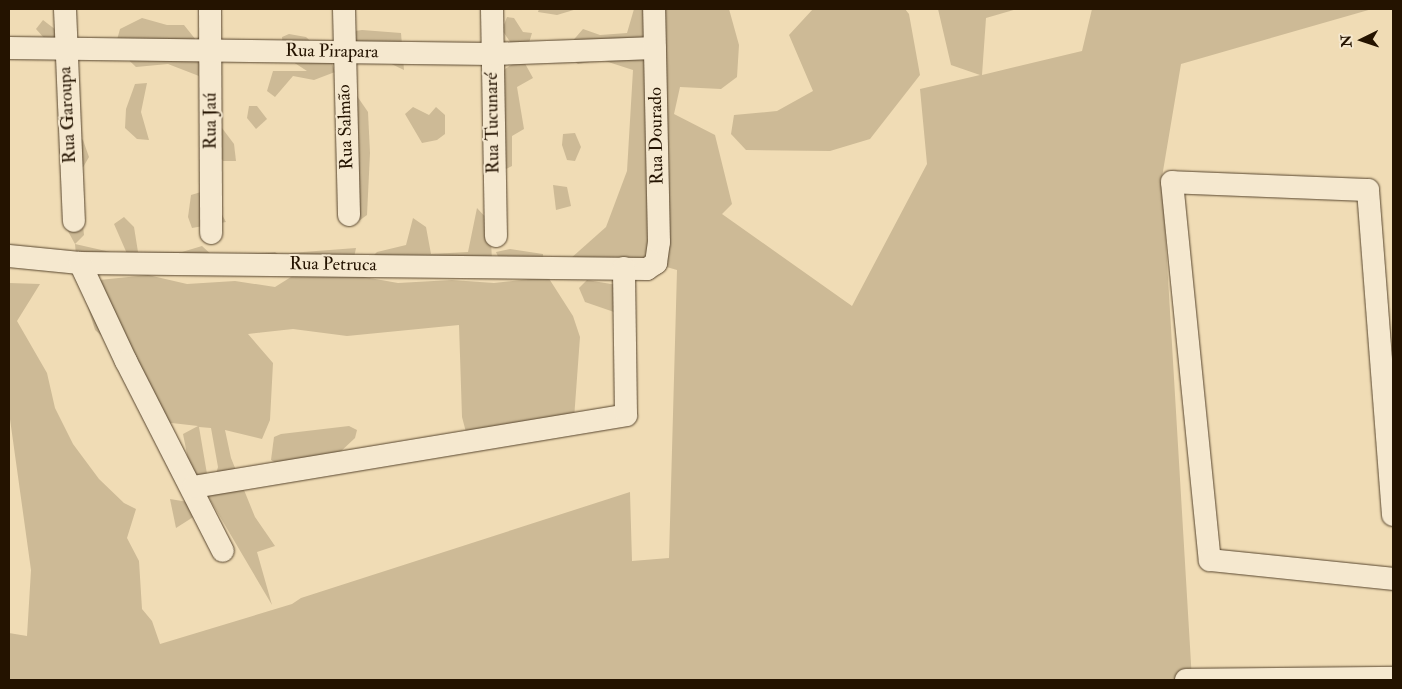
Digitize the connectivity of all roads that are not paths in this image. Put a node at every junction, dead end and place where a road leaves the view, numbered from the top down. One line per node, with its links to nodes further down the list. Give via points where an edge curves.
1 (65, 9): 6 (street, Rua Garoupa)
2 (210, 9): 9 (street, Rua Jaú)
3 (344, 9): 10 (street, Rua Salmão)
4 (492, 9): 11 (street, Rua Tucunaré)
5 (654, 9): 8 (street, Rua Dourado)
6 (65, 47): 7 (street, Rua Pirapara); 9 (street, Rua Pirapara); 13 (street, Rua Garoupa)
7 (9, 48)
8 (655, 48): 11 (street, Rua Pirapara); 18 (street, Rua Dourado, via 660,242)
9 (210, 50): 10 (street, Rua Pirapara); 14 (street, Rua Jaú)
10 (343, 52): 11 (street, Rua Pirapara); 12 (street, Rua Salmão)
11 (492, 54): 15 (street, Rua Tucunaré)
12 (349, 215)
13 (74, 221)
14 (211, 233)
15 (496, 236)
16 (9, 256): 17 (street, Rua Petruca)
17 (80, 263): 19 (street, Rua Petruca); 20 (street, via 126,361)
18 (656, 263): 19 (street, Rua Petruca, via 647,269)
19 (624, 268): 20 (street, via 626,415)
20 (193, 487): 22 (street)
21 (1393, 515): 23 (street, via 1368,190 1172,182 1210,560)
22 (223, 551)
23 (1393, 579)
24 (1393, 678): 25 (street)
25 (1186, 680)

